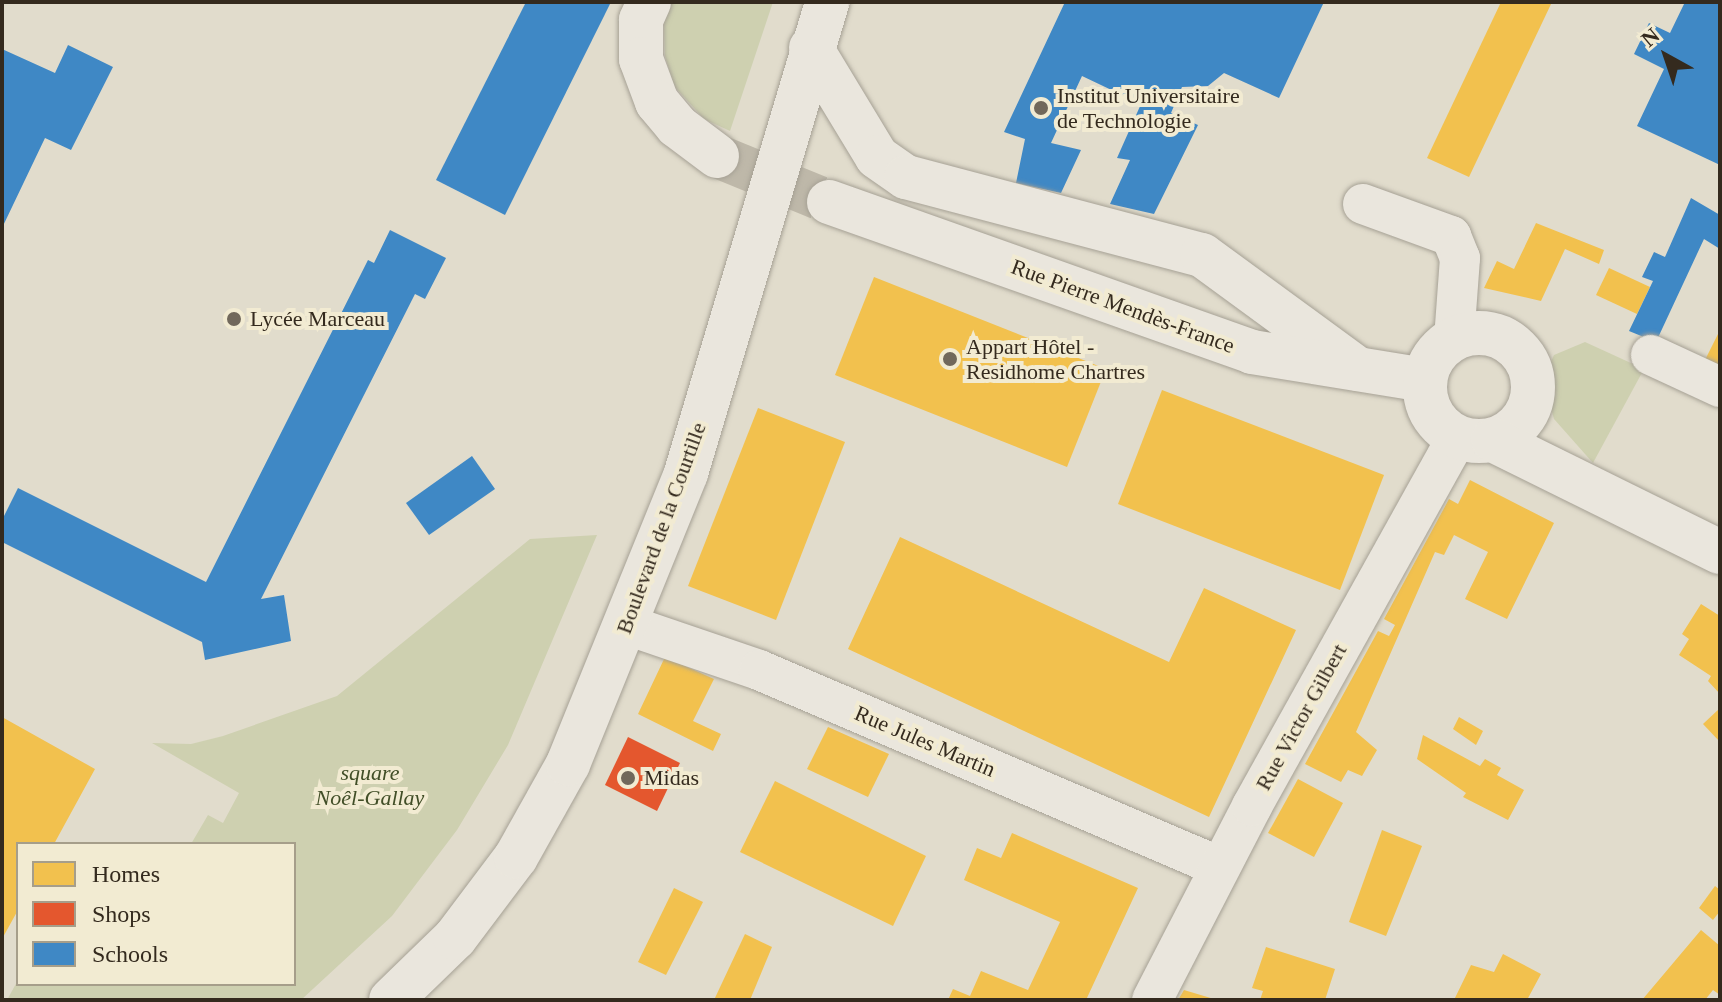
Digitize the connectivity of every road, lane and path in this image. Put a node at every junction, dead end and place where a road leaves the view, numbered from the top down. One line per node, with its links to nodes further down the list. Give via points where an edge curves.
1 (649, 2): 4 (main road, via 641,20 641,59 657,102 677,126)
2 (827, 2): 3 (main road, Boulevard de la Courtille)
3 (811, 48): 9 (main road, via 877,157 906,177 1202,255); 16 (main road, Boulevard de la Courtille, via 686,473)
4 (717, 156)
5 (829, 202): 9 (main road, Rue Pierre Mendès-France, via 1252,352)
6 (1363, 204): 7 (street, via 1451,236 1460,258)
7 (1454, 339): 10 (main road, via 1434,356); 12 (main road, via 1484,333 1514,344 1530,367)
8 (1651, 355): 11 (street)
9 (1358, 369): 10 (main road, Rue Pierre Mendès-France)
10 (1425, 380): 13 (main road, via 1435,420)
11 (1720, 387)
12 (1531, 405): 13 (main road, via 1516,427); 14 (main road)
13 (1475, 439): 14 (main road); 17 (street, Rue Victor Gilbert)
14 (1592, 486): 15 (main road)
15 (1720, 552)
16 (627, 625): 17 (street, Rue Jules Martin, via 759,670); 18 (main road, Boulevard de la Courtille, via 568,764 516,857 455,938)
17 (1220, 867): 19 (street, Rue Victor Gilbert)
18 (391, 1000)
19 (1152, 1000)

